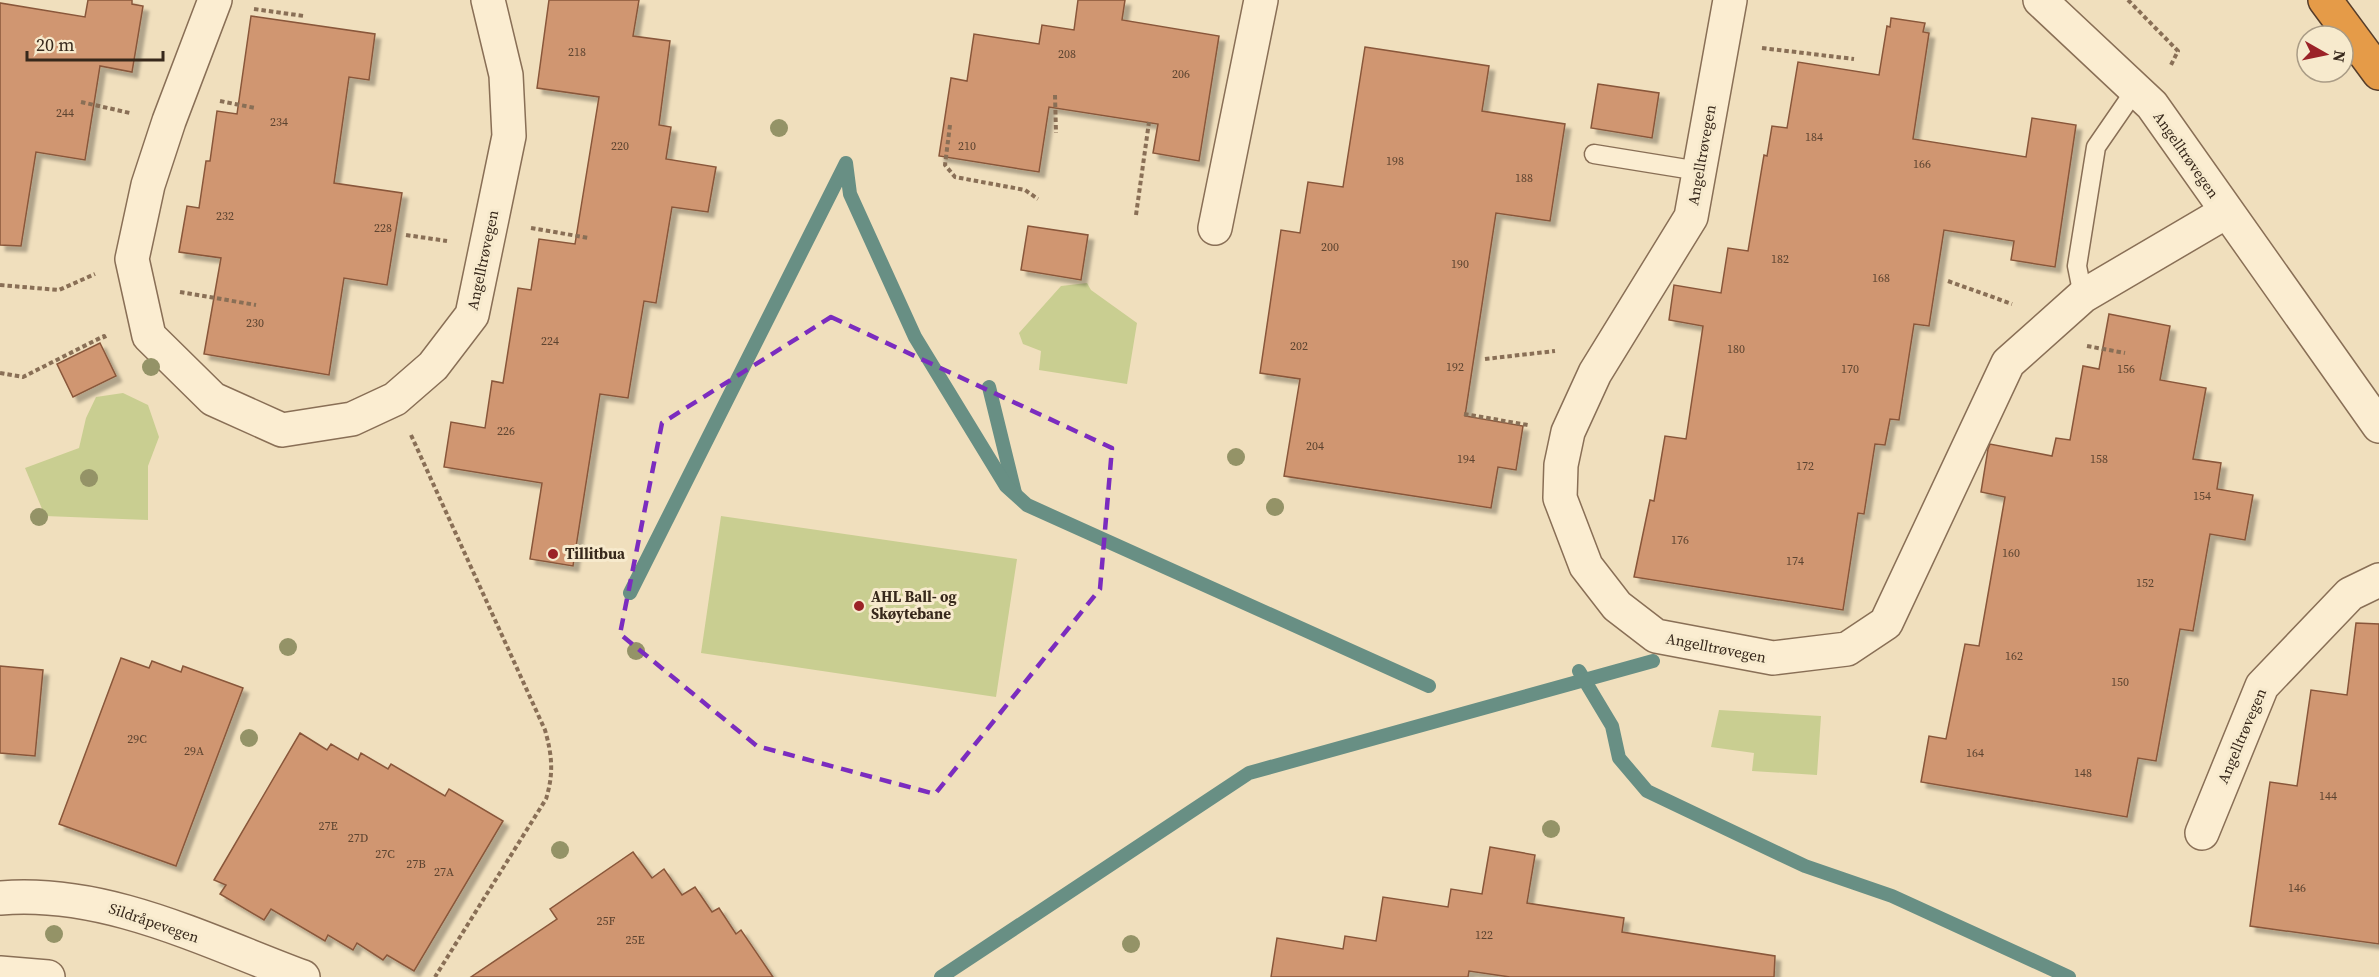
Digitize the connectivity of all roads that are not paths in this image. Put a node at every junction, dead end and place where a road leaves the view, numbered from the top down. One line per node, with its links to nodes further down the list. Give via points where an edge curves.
1 (488, 0): 6 (street, Angelltrøvegen, via 506,75 509,136 472,315 434,366 395,399 352,419 282,430 213,399 149,336 135,272 148,185)
2 (1261, 0): 12 (street)
3 (1730, 0): 10 (street, Angelltrøvegen)
4 (2040, 0): 8 (street, Angelltrøvegen)
5 (2325, 0): 7 (highway)
6 (214, 1)
7 (2379, 73)
8 (2144, 97): 11 (street, Angelltrøvegen); 13 (lane, via 2096,147 2077,266)
9 (1594, 154): 10 (lane)
10 (1700, 171): 13 (street, Angelltrøvegen, via 1691,217 1595,373 1568,432 1561,465 1560,498 1586,566 1617,606 1656,636 1773,658 1847,649 1886,623 2008,363)
11 (2226, 212): 13 (street, Angelltrøvegen); 14 (street, Angelltrøvegen)
12 (1215, 228)
13 (2083, 296)
14 (2379, 426)
15 (2379, 580): 16 (street, Angelltrøvegen, via 2350,594 2262,686)
16 (2202, 833)
17 (0, 898): 20 (street, Sildråpevegen, via 42,897 95,903)
18 (0, 973): 19 (street)
19 (48, 977)
20 (303, 977)

